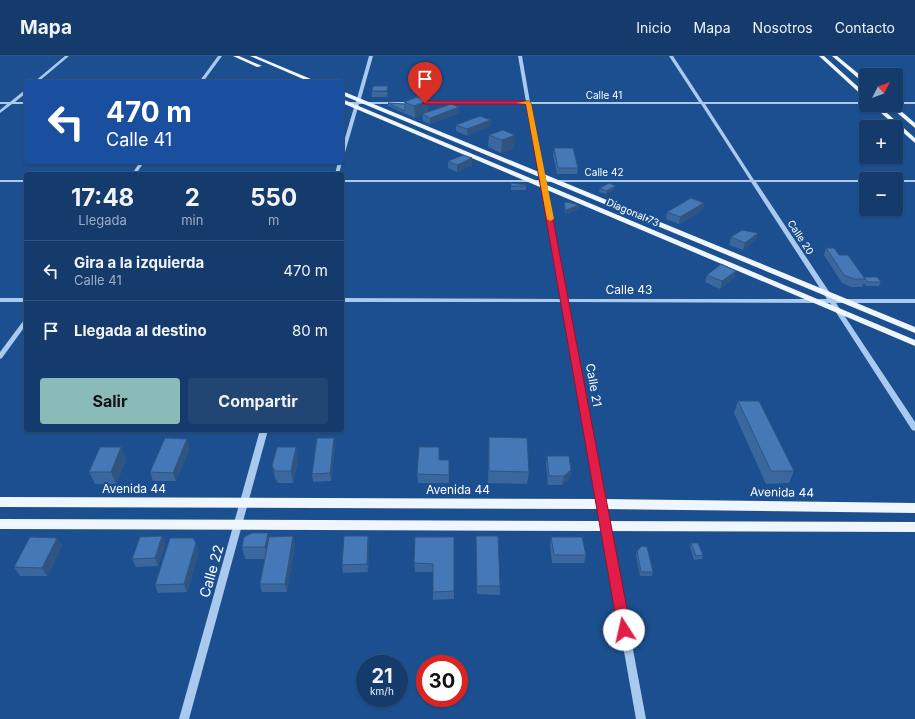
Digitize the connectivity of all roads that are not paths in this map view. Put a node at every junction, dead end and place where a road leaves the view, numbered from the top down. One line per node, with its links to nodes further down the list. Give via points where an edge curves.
1 (67, 56): 12 (street)
2 (220, 56): 13 (street)
3 (235, 56): 10 (main road)
4 (252, 56): 14 (main road)
5 (371, 56): 22 (street)
6 (520, 56): 24 (street, Calle 21)
7 (671, 56): 25 (street, Calle 20)
8 (820, 56): 15 (main road)
9 (834, 56): 11 (main road)
10 (264, 68)
11 (859, 77)
12 (38, 80)
13 (202, 80)
14 (310, 80)
15 (859, 91)
16 (24, 93): 20 (street)
17 (344, 94): 22 (main road, Diagonal 73)
18 (344, 102): 22 (main road, Diagonal 73)
19 (0, 103): 20 (street)
20 (12, 103): 21 (street); 29 (street)
21 (24, 103)
22 (358, 103): 23 (main road, Diagonal 73); 34 (street); 38 (main road, Diagonal 73)
23 (365, 103): 24 (street, Calle 41); 39 (main road, Diagonal 73)
24 (529, 103): 25 (street, Calle 41); 39 (street, Calle 21)
25 (702, 103): 26 (street, Calle 41); 41 (street, Calle 20)
26 (859, 103)
27 (903, 103): 28 (street)
28 (915, 103)
29 (0, 112)
30 (883, 112): 33 (main road)
31 (899, 112): 32 (main road)
32 (915, 126)
33 (915, 140)
34 (344, 149)
35 (0, 181): 36 (street)
36 (24, 181)
37 (344, 181): 38 (street)
38 (531, 181): 39 (main road, Diagonal 73)
39 (543, 181): 40 (main road, Diagonal 73); 46 (street, Calle 21); 52 (main road, Diagonal 73)
40 (554, 181): 41 (street, Calle 42); 45 (main road, Diagonal 73)
41 (754, 181): 42 (street, Calle 42); 45 (street, Calle 20)
42 (859, 181)
43 (903, 181): 44 (street)
44 (915, 181)
45 (826, 293): 50 (street, Calle 20); 53 (main road, Diagonal 73)
46 (565, 299): 49 (street, Calle 43); 52 (street, Calle 43); 63 (street, Calle 21)
47 (0, 300): 48 (street)
48 (24, 300)
49 (344, 300)
50 (831, 300): 52 (street, Calle 43); 53 (street, Calle 43); 54 (street, Calle 20)
51 (915, 300): 53 (street, Calle 43)
52 (815, 301): 54 (main road, Diagonal 73)
53 (844, 301): 56 (main road, Diagonal 73)
54 (837, 310): 57 (main road, Diagonal 73); 59 (street, Calle 20)
55 (24, 324): 58 (street)
56 (915, 330)
57 (915, 343)
58 (0, 357)
59 (915, 428)
60 (263, 432): 62 (street, Calle 22)
61 (0, 502): 62 (main road, Avenida 44)
62 (243, 502): 63 (main road, Avenida 44); 66 (street, Calle 22)
63 (602, 504): 64 (main road, Avenida 44); 67 (street, Calle 21)
64 (915, 508)
65 (0, 524): 66 (main road)
66 (238, 525): 67 (main road); 69 (street, Calle 22)
67 (605, 526): 68 (main road); 70 (street, Calle 21)
68 (915, 527)
69 (184, 719)
70 (641, 719)

